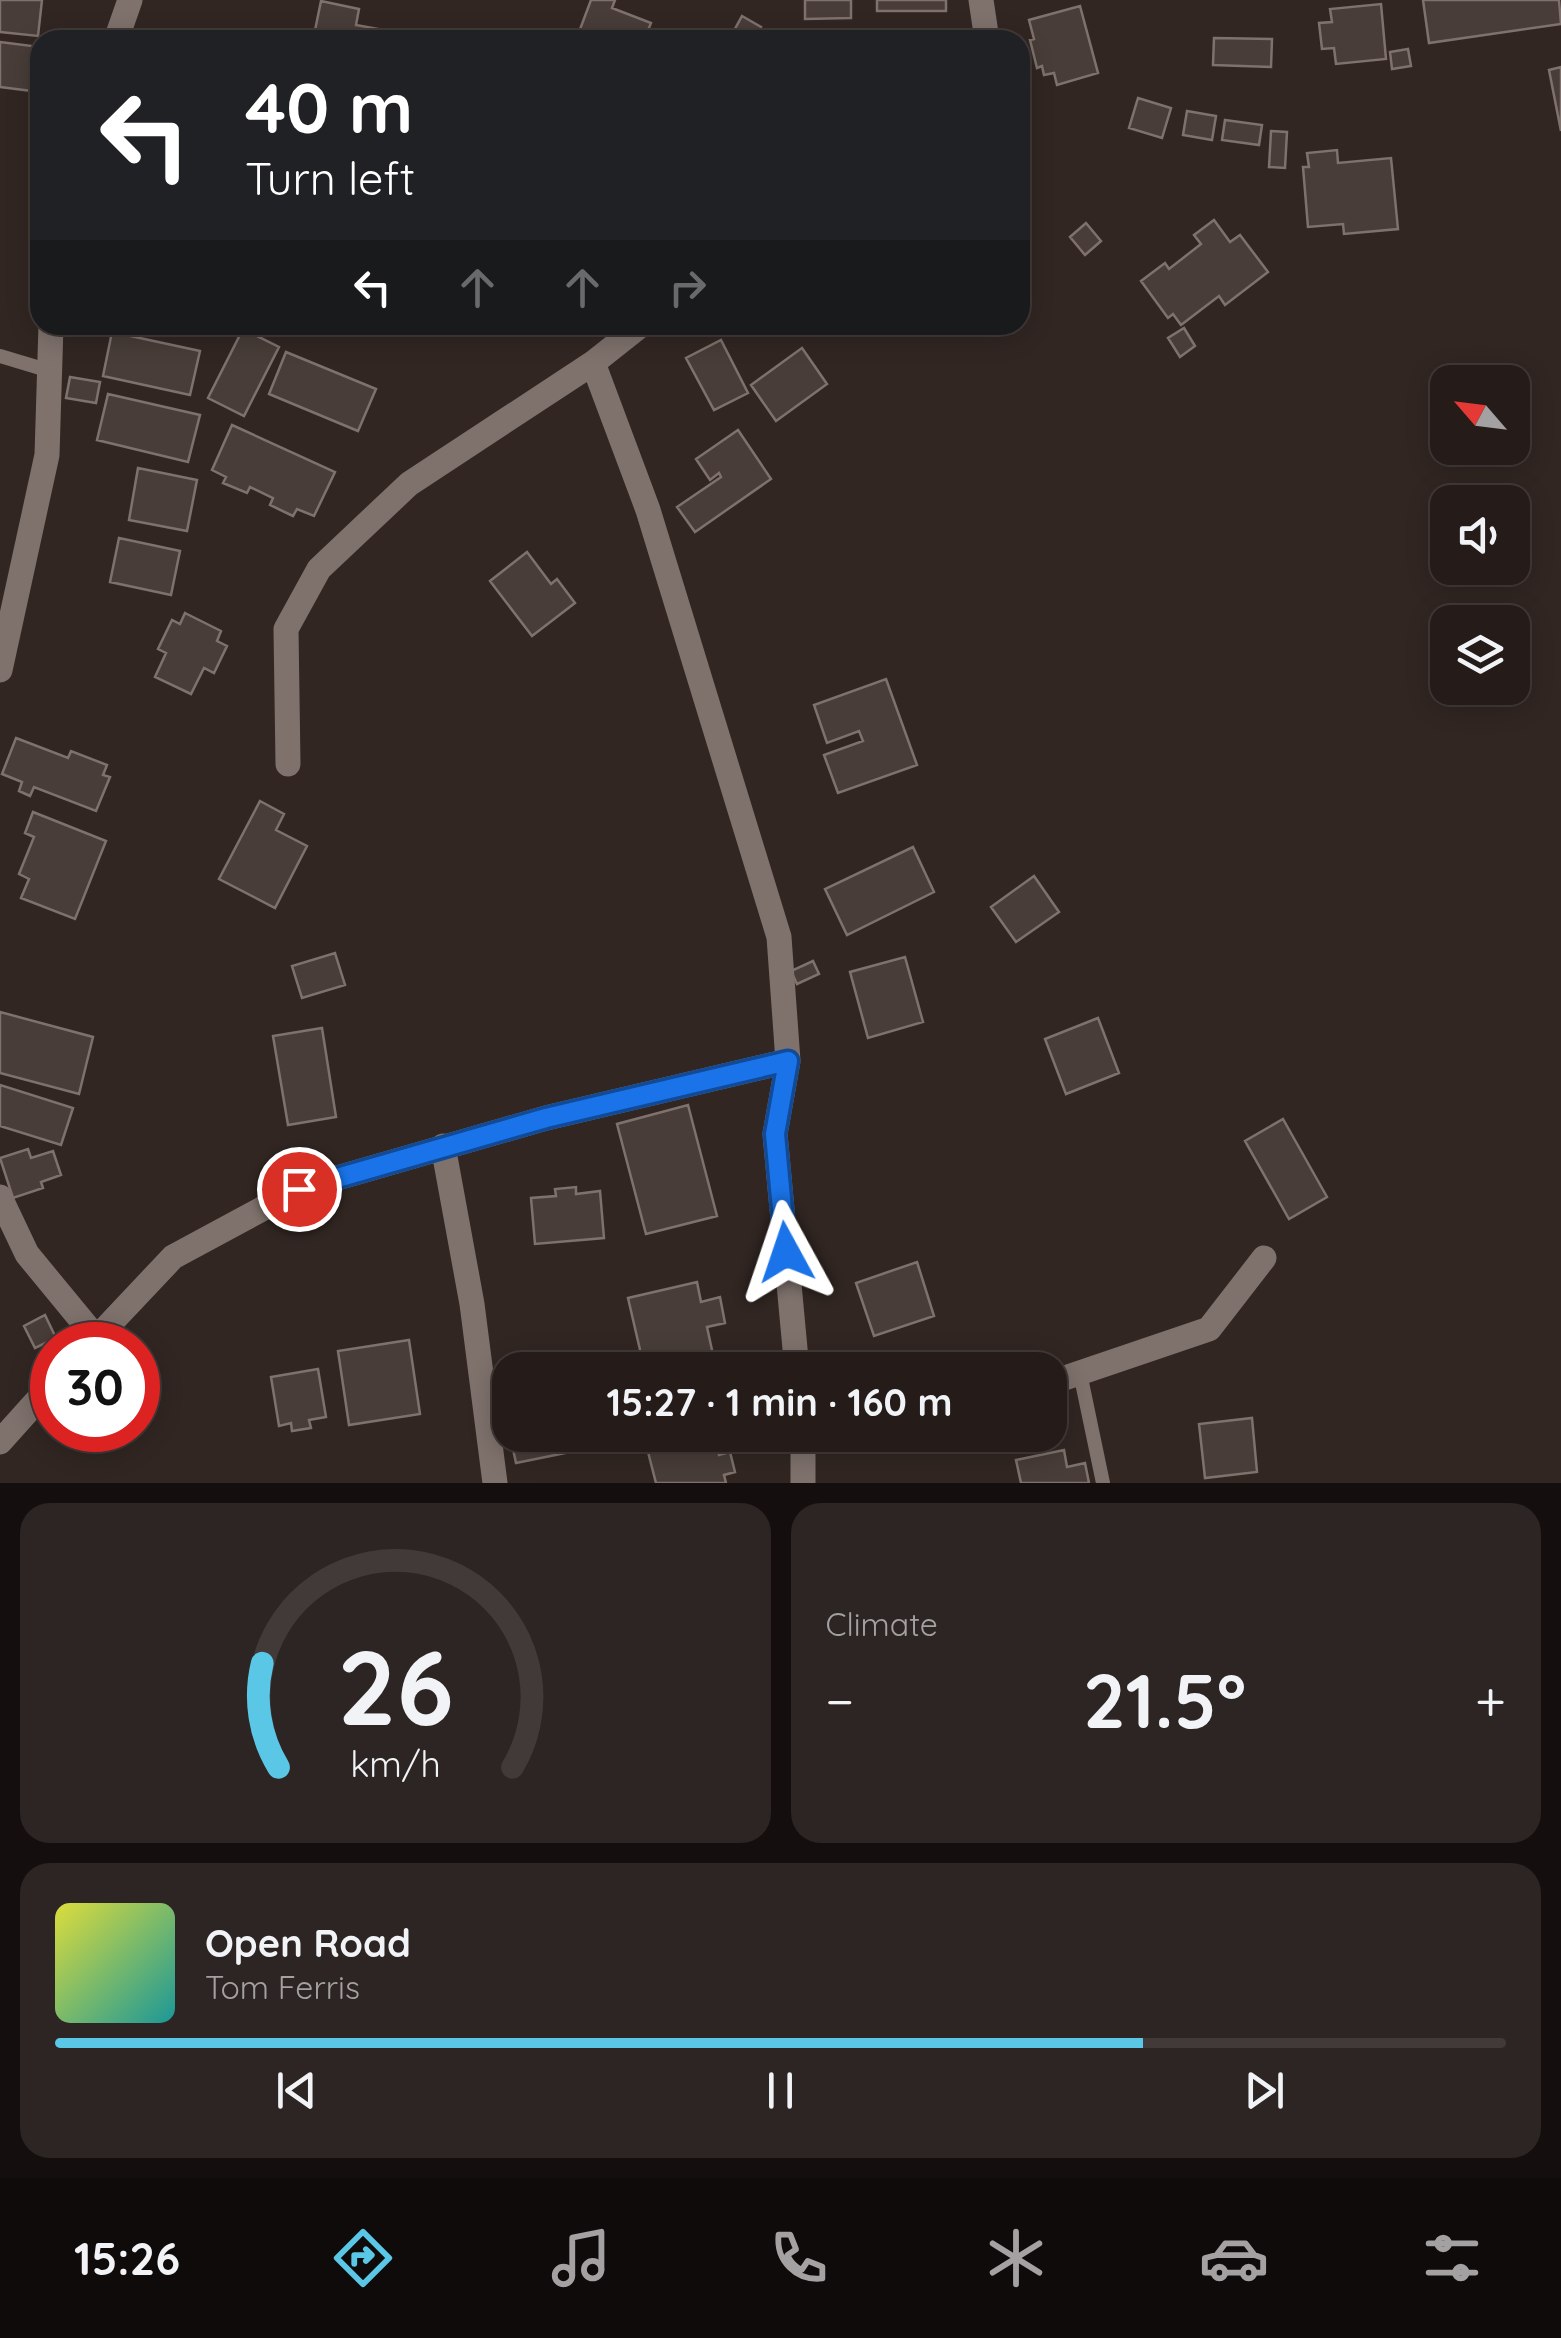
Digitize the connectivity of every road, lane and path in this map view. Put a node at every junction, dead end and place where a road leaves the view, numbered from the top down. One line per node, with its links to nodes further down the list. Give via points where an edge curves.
1 (130, 0): 3 (street)
2 (980, 0): 4 (street)
3 (120, 30)
4 (985, 30)
5 (52, 335): 9 (street)
6 (628, 335): 8 (street)
7 (0, 356): 9 (lane)
8 (593, 363): 11 (street, via 408,484 319,569 286,629); 12 (street, via 648,510 779,936)
9 (50, 371): 10 (street, via 47,455)
10 (0, 670)
11 (288, 764)
12 (788, 1061): 13 (street); 18 (street, via 775,1134)
13 (443, 1146): 17 (street, via 299,1189 173,1257); 24 (street)
14 (0, 1196): 16 (street, via 27,1254)
15 (1264, 1258): 19 (street, via 1208,1329)
16 (79, 1322)
17 (113, 1322)
18 (795, 1352)
19 (1080, 1373): 20 (street); 26 (lane)
20 (1067, 1378)
21 (30, 1409): 22 (street)
22 (0, 1442)
23 (803, 1452): 25 (street)
24 (495, 1483)
25 (802, 1483)
26 (1103, 1483)

